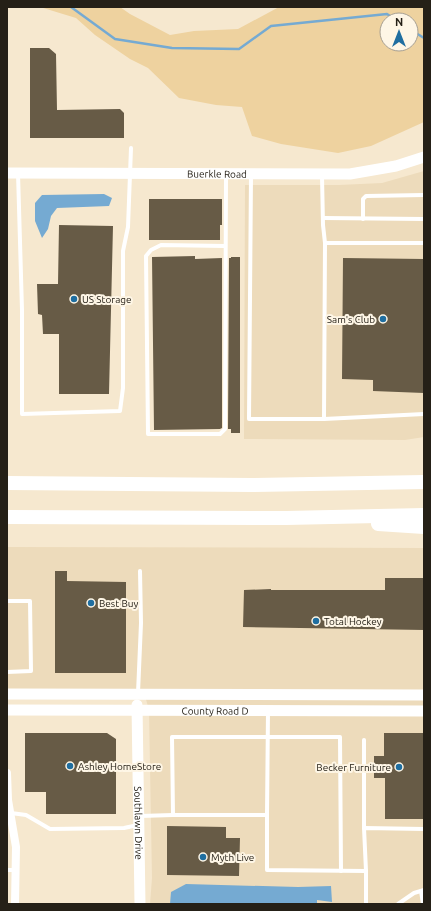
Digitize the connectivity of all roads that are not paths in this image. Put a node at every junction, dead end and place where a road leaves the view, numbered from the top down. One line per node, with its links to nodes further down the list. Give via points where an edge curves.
1 (131, 148): 4 (lane)
2 (424, 157): 7 (street, Buerkle Road, via 373,171)
3 (12, 173): 4 (street, Buerkle Road); 4 (lane, via 22,310 22,414 120,411 123,388 123,251 128,227)
4 (130, 173): 5 (street, Buerkle Road)
5 (226, 174): 6 (street, Buerkle Road); 14 (lane)
6 (251, 174): 7 (street, Buerkle Road); 16 (lane, via 249,420)
7 (322, 174): 9 (lane)
8 (424, 195): 10 (lane, via 366,196 363,199)
9 (323, 218): 10 (lane); 12 (lane)
10 (362, 219): 11 (lane)
11 (424, 219)
12 (325, 243): 13 (lane); 16 (lane)
13 (424, 243)
14 (225, 246): 14 (lane, via 225,429 220,434 148,434 146,256 160,245)
15 (424, 414): 16 (lane)
16 (324, 419)
17 (424, 478): 20 (highway)
18 (424, 482): 20 (highway)
19 (7, 483): 20 (highway)
20 (377, 483)
21 (424, 515): 23 (highway)
22 (7, 517): 23 (highway)
23 (286, 518): 24 (highway)
24 (424, 527)
25 (140, 571): 29 (lane)
26 (7, 602): 27 (lane, via 30,601 31,671)
27 (7, 672)
28 (7, 694): 29 (street, County Road D)
29 (138, 695): 30 (street, County Road D); 32 (street, Southlawn Drive)
30 (424, 695)
31 (7, 710): 32 (street, County Road D)
32 (137, 711): 33 (street, County Road D); 41 (street, Southlawn Drive)
33 (268, 711): 34 (street, County Road D); 35 (lane)
34 (424, 711)
35 (268, 737): 39 (lane, via 172,737); 40 (lane); 45 (lane, via 340,737)
36 (364, 740): 42 (lane)
37 (7, 773): 38 (street)
38 (9, 813): 41 (lane, via 26,815 50,829 124,828); 44 (street, via 16,847)
39 (173, 815): 40 (lane); 41 (lane)
40 (267, 815): 45 (lane, via 266,870)
41 (139, 821): 49 (street, Southlawn Drive)
42 (364, 828): 43 (lane); 46 (lane)
43 (424, 829)
44 (11, 870): 48 (street)
45 (341, 871): 46 (lane)
46 (366, 871): 50 (lane)
47 (422, 890): 51 (lane); 52 (lane)
48 (15, 904)
49 (140, 904)
50 (366, 904)
51 (398, 904)
52 (423, 904)

